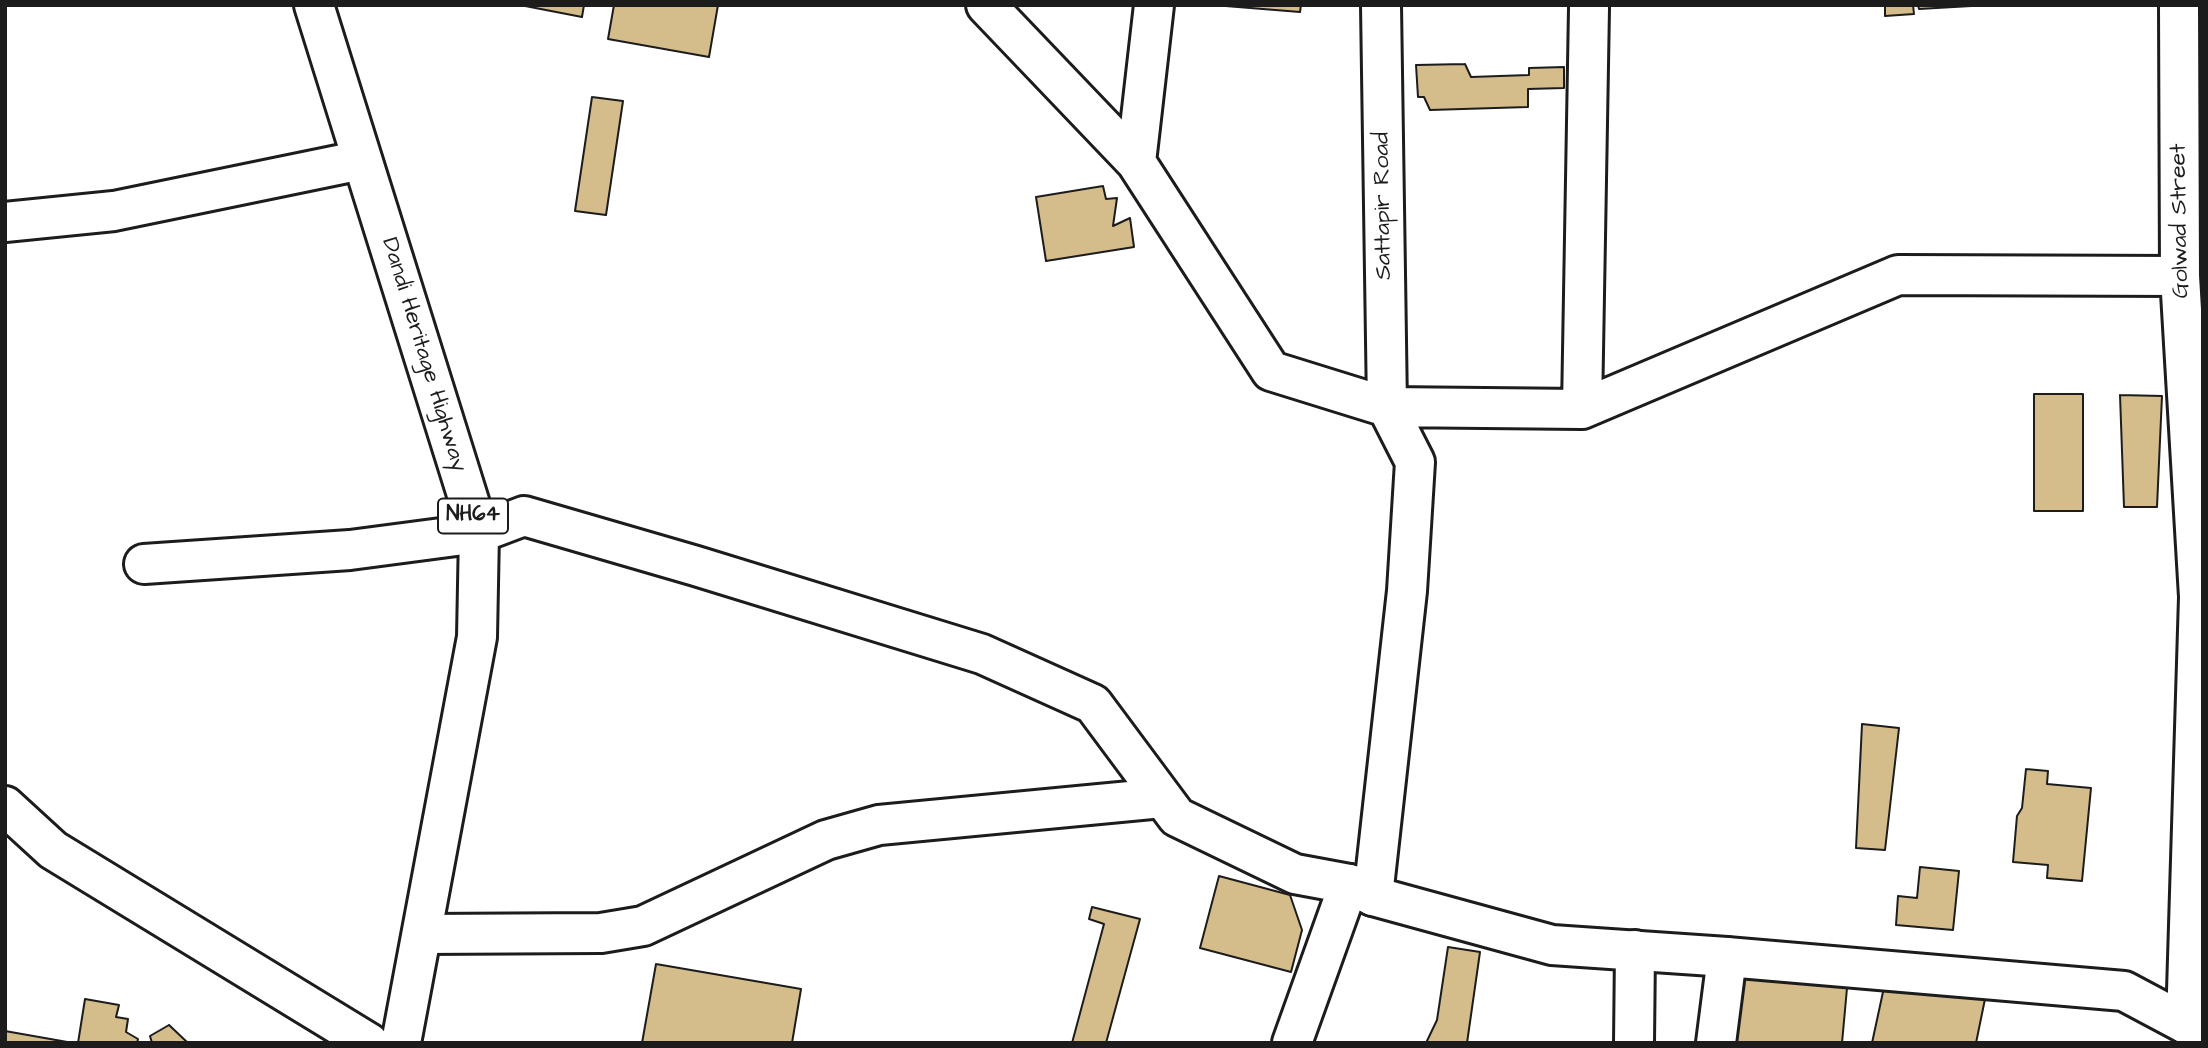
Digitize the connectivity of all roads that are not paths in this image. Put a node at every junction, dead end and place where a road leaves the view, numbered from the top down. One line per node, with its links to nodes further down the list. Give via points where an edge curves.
1 (314, 5): 7 (main road, Dandi Heritage Highway / NH64)
2 (986, 5): 8 (main road)
3 (1154, 5): 8 (main road)
4 (1381, 5): 12 (main road, Sattapir Road)
5 (2179, 5): 10 (main road, Golwad Street)
6 (1589, 8): 13 (main road)
7 (362, 160): 9 (main road, via 114,211); 14 (main road, Dandi Heritage Highway / NH64)
8 (1136, 162): 12 (main road, via 1271,371)
9 (5, 222)
10 (2180, 276): 11 (main road, Golwad Street); 13 (main road, via 1898,275)
11 (2195, 384): 16 (main road, Golwad Street)
12 (1387, 407): 13 (main road); 19 (main road, via 1415,461 1407,591)
13 (1582, 410)
14 (479, 533): 15 (main road, via 350,550); 17 (main road, via 524,516 982,654 1093,704); 20 (main road, Dandi Heritage Highway / NH64, via 477,637)
15 (144, 564)
16 (2200, 686): 23 (main road, Golwad Street)
17 (1163, 798): 19 (main road, via 1177,817 1295,874); 20 (main road, via 879,825 826,840 643,926 601,933)
18 (5, 806): 24 (main road, via 53,850)
19 (1361, 890): 21 (main road, via 1552,945); 26 (main road)
20 (422, 934): 25 (main road, Dandi Heritage Highway / NH64)
21 (1635, 950): 22 (main road); 27 (main road)
22 (1727, 957): 23 (main road, via 2124,991); 28 (main road)
23 (2182, 1026)
24 (369, 1043)
25 (401, 1043)
26 (1293, 1043)
27 (1634, 1043)
28 (1716, 1043)

